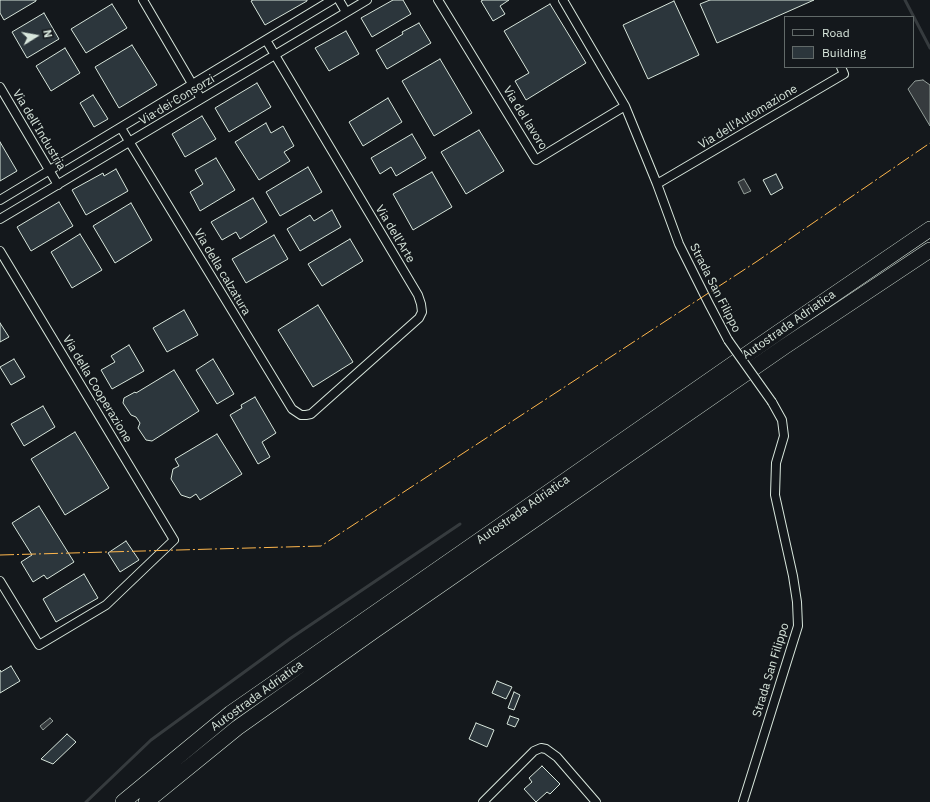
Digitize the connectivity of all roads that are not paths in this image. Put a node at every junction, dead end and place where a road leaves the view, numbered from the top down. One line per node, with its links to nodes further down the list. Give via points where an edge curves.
1 (143, 0): 11 (street)
2 (332, 0): 8 (street, Via dei Consorzi)
3 (339, 0): 7 (street)
4 (366, 0): 7 (street, Via dei Consorzi)
5 (438, 0): 14 (street, Via del lavoro, via 536,160)
6 (563, 0): 14 (street, Strada San Filippo)
7 (346, 12): 9 (street, Via dei Consorzi)
8 (266, 40): 9 (street, Via dell'Arte); 11 (street, Via dei Consorzi)
9 (274, 55): 13 (street, Via dei Consorzi); 25 (street, Via dell'Arte, via 418,295 422,312 419,318)
10 (841, 68): 18 (street, Via dell'Automazione, via 844,74)
11 (193, 85): 13 (street); 15 (street, Via dei Consorzi)
12 (0, 87): 17 (street, Via dell'Industria)
13 (202, 99): 16 (street, Via dei Consorzi)
14 (625, 106): 18 (street, Strada San Filippo)
15 (121, 128): 16 (street, Via della calzatura); 17 (street, Via dei Consorzi)
16 (130, 142): 19 (street, Via dei Consorzi); 25 (street, Via della calzatura, via 292,409 301,415)
17 (50, 171): 19 (street, Via dell'Industria); 20 (street, Via dei Consorzi)
18 (657, 184): 31 (street, Strada San Filippo, bridge, via 679,244 728,340 782,420 784,436 776,463 775,495 793,576 798,626)
19 (58, 185): 21 (street, Via dei Consorzi)
20 (0, 200)
21 (0, 219)
22 (930, 229): 27 (highway, Autostrada Adriatica, via 231,713)
23 (930, 250): 28 (highway, Autostrada Adriatica, via 778,351 236,728)
24 (0, 251): 26 (street, Via della Cooperazione, via 174,540 106,604 39,645)
25 (311, 414)
26 (0, 581)
27 (123, 802)
28 (146, 802)
29 (483, 802): 30 (street, via 534,750 541,748 557,757)
30 (596, 802)
31 (743, 802)

